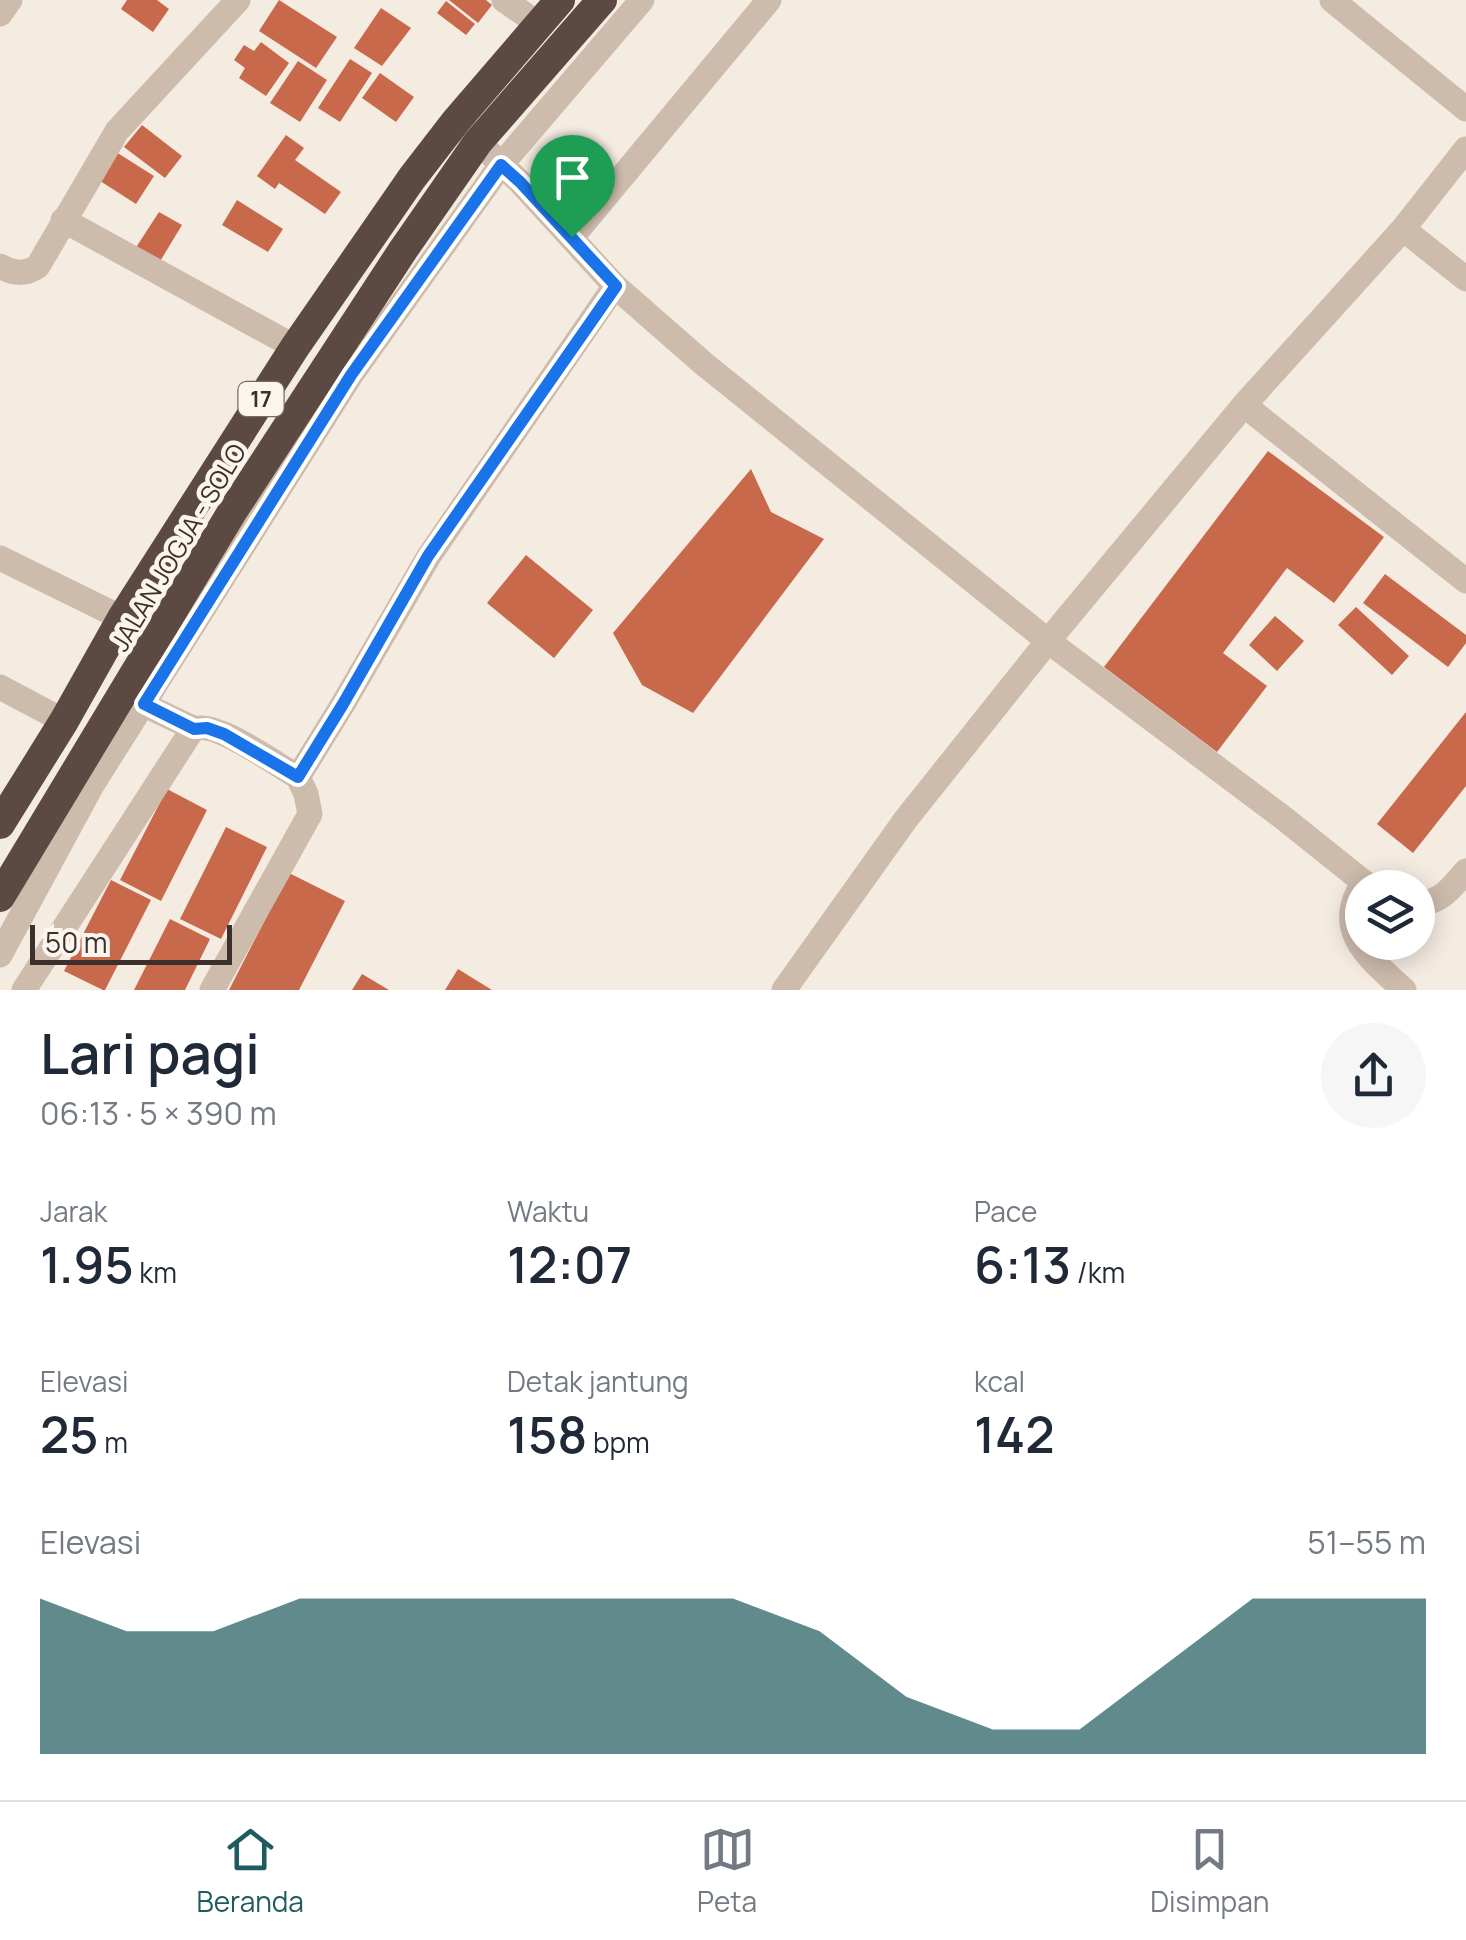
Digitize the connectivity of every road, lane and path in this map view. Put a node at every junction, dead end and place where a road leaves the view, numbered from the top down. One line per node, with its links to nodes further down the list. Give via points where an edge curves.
1 (10, 0): 9 (street)
2 (238, 0): 16 (street, via 117,130)
3 (504, 0): 10 (street)
4 (560, 0): 10 (highway, JALAN JOGJA - SOLO / 17)
5 (602, 0): 13 (highway, JALAN JOGJA - SOLO / 17)
6 (642, 0): 15 (street)
7 (769, 0): 18 (street)
8 (1332, 0): 11 (street)
9 (0, 14)
10 (540, 25): 12 (highway, JALAN JOGJA - SOLO / 17)
11 (1466, 109)
12 (456, 121): 13 (street); 22 (highway, JALAN JOGJA - SOLO / 17)
13 (478, 142): 15 (street); 29 (highway, JALAN JOGJA - SOLO / 17, via 232,512)
14 (1466, 150): 17 (street)
15 (501, 165): 18 (street); 29 (street)
16 (64, 220): 19 (street, via 38,266 20,273); 22 (street)
17 (1403, 229): 20 (street); 23 (street)
18 (572, 237): 21 (street)
19 (0, 266)
20 (1466, 279)
21 (616, 286): 27 (street); 32 (street, via 428,556)
22 (295, 346): 26 (highway, JALAN JOGJA - SOLO / 17)
23 (1244, 404): 25 (street); 27 (street)
24 (0, 558): 26 (street)
25 (1466, 581)
26 (122, 618): 30 (highway, JALAN JOGJA - SOLO / 17)
27 (1048, 641): 34 (street); 42 (street, via 906,819)
28 (0, 687): 30 (street)
29 (133, 699): 31 (street); 36 (highway, JALAN JOGJA - SOLO / 17); 38 (street)
30 (64, 720): 33 (highway, JALAN JOGJA - SOLO / 17)
31 (194, 729): 32 (street, via 224,734); 40 (street)
32 (298, 777): 41 (street, via 310,814)
33 (0, 824)
34 (1348, 870)
35 (1466, 871): 37 (street)
36 (0, 897)
37 (1435, 900)
38 (0, 955)
39 (1370, 960): 43 (street)
40 (24, 990)
41 (212, 990)
42 (784, 990)
43 (1404, 990)

